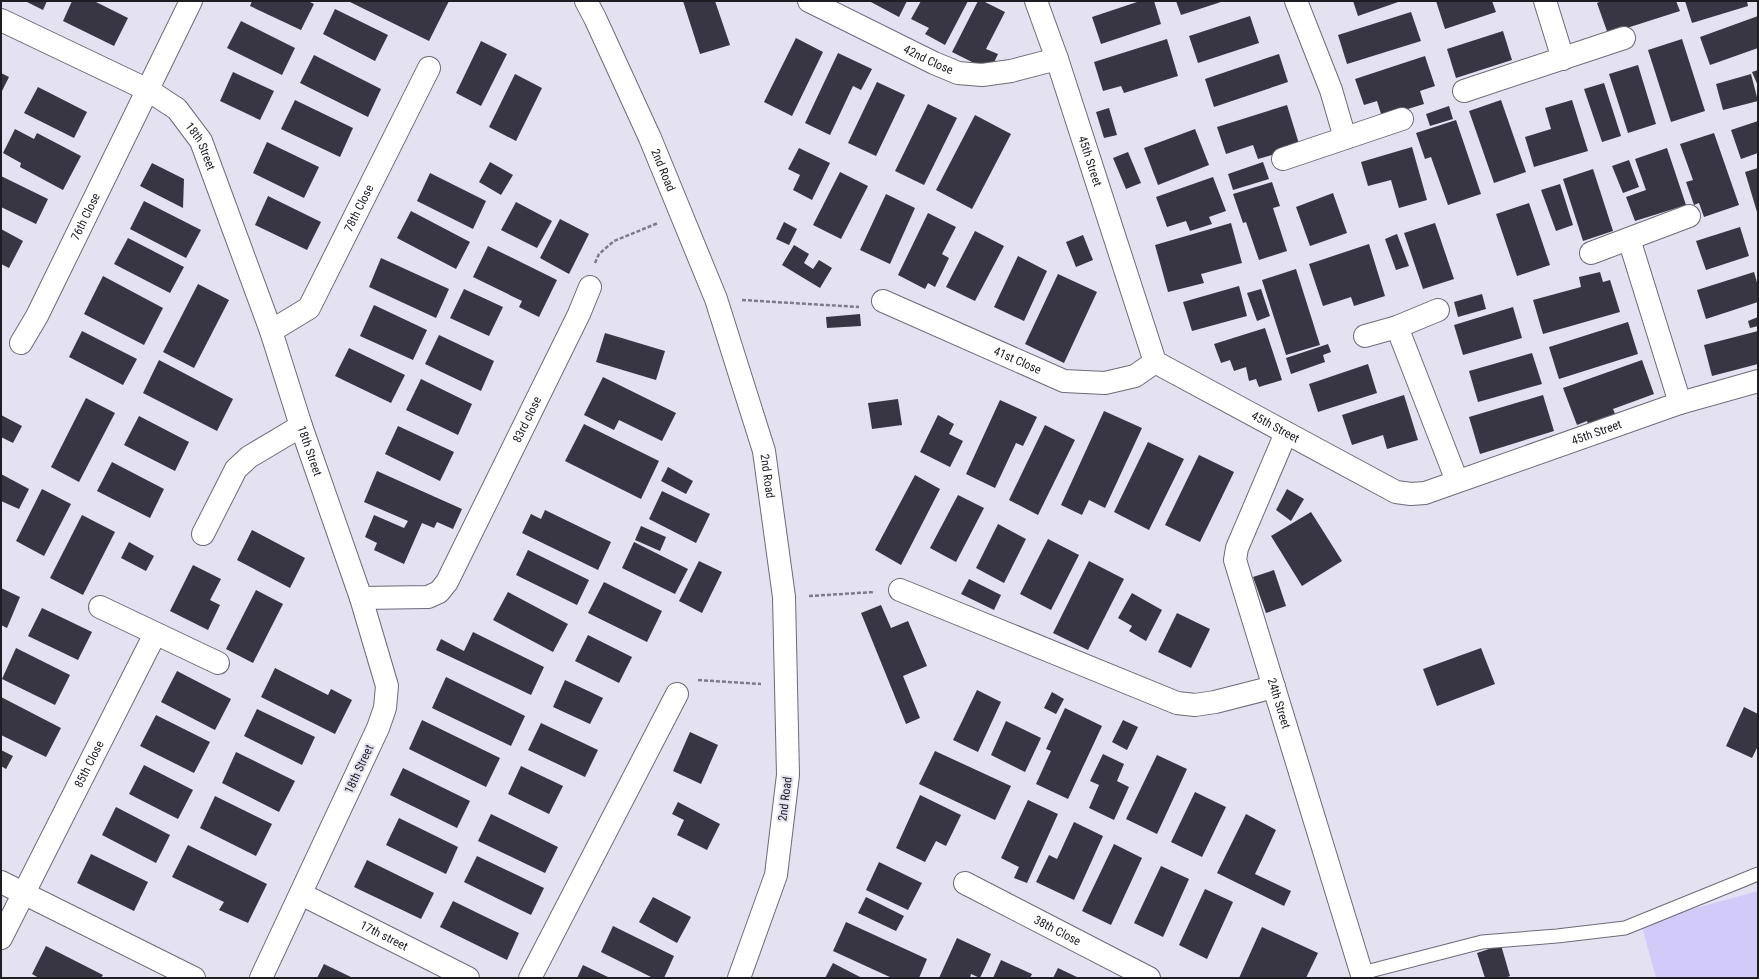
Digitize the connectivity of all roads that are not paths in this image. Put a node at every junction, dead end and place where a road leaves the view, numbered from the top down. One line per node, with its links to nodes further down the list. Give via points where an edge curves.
1 (191, 1): 12 (street, 76th Close)
2 (586, 1): 52 (street, 2nd Road, via 650,138 716,299 764,451 784,597 788,775 776,875)
3 (809, 1): 9 (street, 42nd Close, via 958,73 982,75 1011,71)
4 (1036, 1): 9 (street, 45th Street)
5 (1296, 1): 15 (street, via 1331,90)
6 (1545, 1): 10 (street)
7 (1, 20): 12 (street, 18th Street)
8 (1624, 38): 10 (street)
9 (1057, 59): 27 (street, 45th Street)
10 (1563, 59): 13 (street)
11 (429, 68): 24 (street, 78th Close, via 309,308)
12 (148, 90): 24 (street, 18th Street, via 177,109 201,141); 26 (street, 76th Close)
13 (1464, 91)
14 (1402, 119): 15 (street)
15 (1345, 138): 16 (street)
16 (1283, 159)
17 (1689, 216): 18 (street)
18 (1629, 239): 19 (street); 29 (street)
19 (1591, 253)
20 (590, 287): 35 (street, 83rd close, via 447,582 438,592 428,597)
21 (882, 300): 27 (street, 41st Close, via 1064,381 1105,383 1135,376)
22 (1438, 310): 23 (street)
23 (1397, 327): 25 (street); 32 (street)
24 (271, 330): 30 (street, 18th Street)
25 (1365, 336)
26 (21, 343)
27 (1155, 362): 31 (street, 45th Street)
28 (1758, 381): 29 (street, 45th Street)
29 (1680, 403): 32 (street, 45th Street)
30 (301, 426): 33 (street, via 249,457 236,469); 35 (street, 18th Street)
31 (1286, 433): 32 (street, 45th Street, via 1396,492 1425,493); 39 (street, 24th Street, via 1236,548 1235,560)
32 (1457, 481)
33 (203, 534)
34 (900, 590): 39 (street, via 1177,704 1215,702)
35 (361, 598): 45 (street, 18th Street, via 387,686 385,708)
36 (100, 607): 37 (street)
37 (155, 634): 38 (street); 44 (street, 85th Close)
38 (218, 663)
39 (1274, 688): 47 (street, 24th Street)
40 (677, 694): 51 (street)
41 (1758, 874): 47 (lane, via 1625,928 1482,942)
42 (1, 882): 44 (street)
43 (965, 883): 53 (street, 38th Close)
44 (23, 894): 46 (street, 85th Close); 48 (street)
45 (301, 894): 49 (street, 18th Street); 50 (street, 17th street)
46 (1, 938)
47 (1363, 976)
48 (194, 978)
49 (262, 978)
50 (468, 978)
51 (530, 978)
52 (740, 978)
53 (1149, 978)

